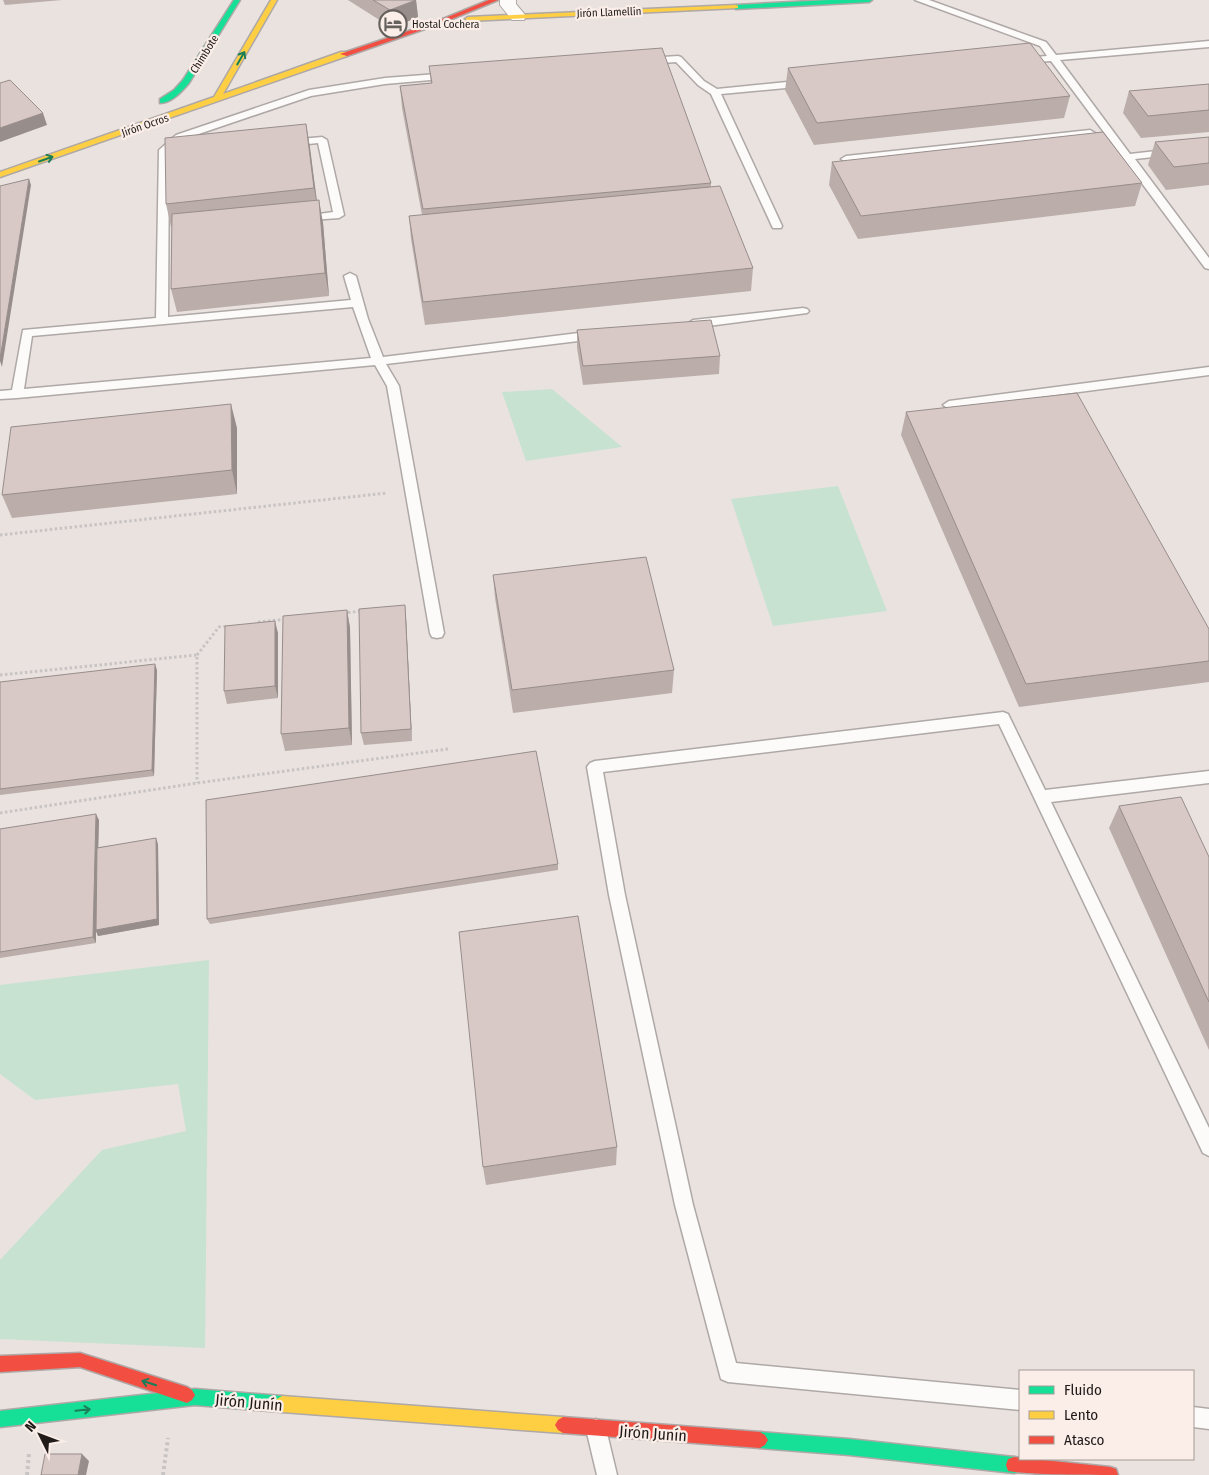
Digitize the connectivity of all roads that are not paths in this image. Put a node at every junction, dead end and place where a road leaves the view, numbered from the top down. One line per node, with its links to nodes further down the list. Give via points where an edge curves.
1 (237, 0): 21 (street, Chimbote, via 186,82 177,92)
2 (274, 0): 18 (street, one-way to 2)
3 (495, 0): 10 (street, Jirón Ocros)
4 (508, 0): 9 (street, via 508,5)
5 (869, 0): 7 (street, Jirón Llamellín)
6 (920, 0): 12 (lane, via 1043,44)
7 (841, 1): 9 (street, Jirón Llamellín)
8 (428, 16): 10 (street)
9 (518, 16): 10 (street, Jirón Llamellín)
10 (440, 22): 15 (street, Jirón Ocros)
11 (1209, 44): 12 (lane)
12 (1054, 58): 14 (lane); 22 (lane)
13 (639, 62): 19 (lane, via 678,59 700,83)
14 (1014, 62)
15 (289, 72): 18 (street, Jirón Ocros); 20 (street, Jirón Ocros)
16 (463, 75): 24 (lane, via 385,81 309,93)
17 (815, 82): 19 (lane)
18 (226, 84): 20 (street); 21 (street, Jirón Ocros)
19 (716, 92): 31 (lane)
20 (216, 100): 29 (street, Jirón Ocros, one-way to 20)
21 (158, 102)
22 (1108, 131): 27 (lane); 28 (lane)
23 (219, 134): 24 (lane)
24 (180, 137): 36 (lane, via 164,150 168,232)
25 (280, 137): 30 (lane, via 282,143 322,140 339,215)
26 (1209, 148): 27 (lane)
27 (1128, 157): 32 (lane)
28 (846, 159)
29 (0, 175)
30 (290, 220)
31 (776, 226)
32 (1209, 266)
33 (350, 276): 34 (lane)
34 (357, 304): 36 (lane); 39 (lane)
35 (802, 311): 37 (lane)
36 (162, 321): 41 (lane, via 27,333)
37 (684, 325)
38 (605, 334): 39 (lane)
39 (377, 361): 41 (lane); 44 (lane, via 393,386)
40 (1209, 372): 43 (lane)
41 (17, 394): 42 (lane)
42 (0, 395)
43 (949, 405)
44 (437, 633)
45 (1209, 778): 46 (lane)
46 (1041, 796): 47 (lane); 50 (lane, via 1003,718 595,767 617,895 684,1205 728,1372)
47 (1209, 1147)
48 (0, 1364): 49 (street, Jirón Junín, one-way to 48, via 80,1360)
49 (195, 1397): 52 (street, Jirón Junín, one-way to 49); 54 (street, Jirón Junín)
50 (1019, 1400)
51 (1194, 1417): 53 (lane)
52 (0, 1419)
53 (1209, 1419)
54 (596, 1429): 55 (lane); 56 (street, Jirón Junín, via 849,1447)
55 (607, 1475)
56 (1110, 1475)

